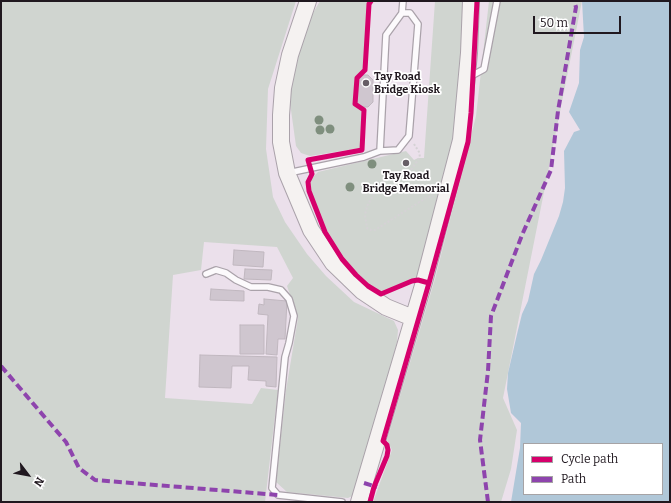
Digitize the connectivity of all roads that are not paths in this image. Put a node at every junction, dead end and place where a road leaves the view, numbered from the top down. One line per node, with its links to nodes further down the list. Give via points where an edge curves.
1 (308, 1): 8 (main road, via 290,55 284,88 281,142)
2 (403, 1): 5 (lane)
3 (471, 1): 6 (main road)
4 (497, 1): 6 (lane, via 484,69)
5 (402, 13): 7 (lane, via 386,35); 7 (lane, via 410,13 418,24 409,136 398,150)
6 (467, 76): 10 (main road, via 461,140)
7 (380, 151): 8 (lane, via 364,157)
8 (287, 173): 10 (main road, via 311,230 333,263 362,291 386,308)
9 (206, 274): 11 (lane, via 216,270 252,287 268,286 281,290 289,300 294,316 285,357 272,488 278,495)
10 (413, 318): 12 (main road)
11 (342, 502)
12 (359, 502)

